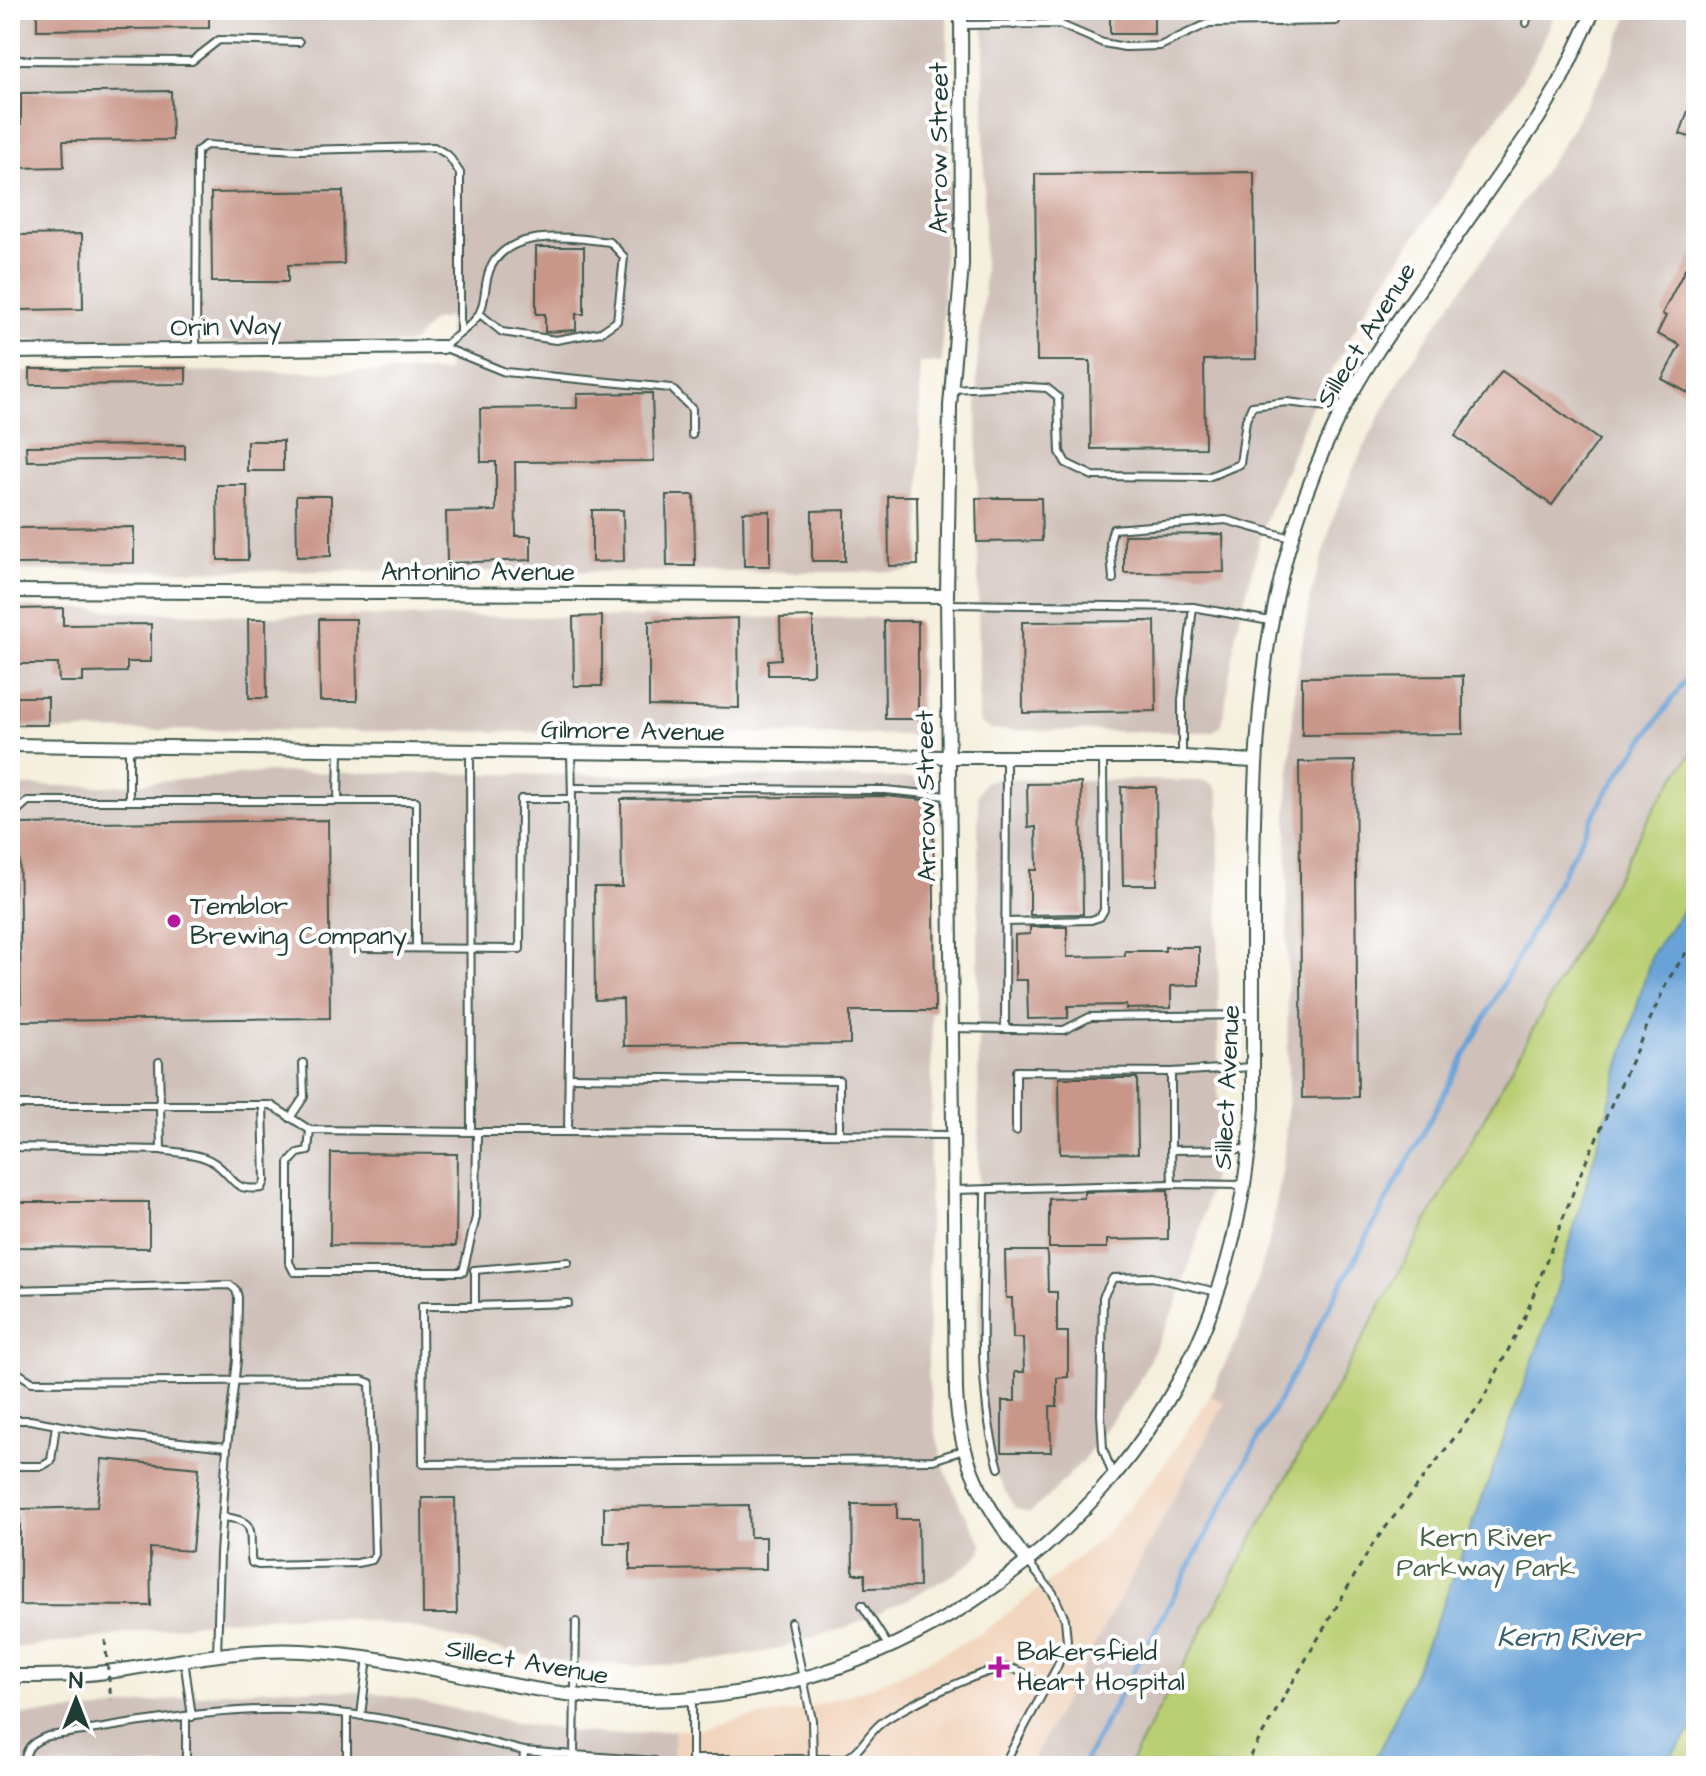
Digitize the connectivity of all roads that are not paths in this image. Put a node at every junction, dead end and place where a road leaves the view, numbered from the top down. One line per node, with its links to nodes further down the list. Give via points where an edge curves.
1 (961, 10): 9 (street, Arrow Street)
2 (1013, 10): 10 (lane)
3 (1058, 10): 8 (lane)
4 (1529, 10): 7 (lane)
5 (1594, 10): 19 (street, Sillect Avenue, via 1538,119 1388,333)
6 (1336, 21): 8 (lane, via 1209,23 1160,46 1125,47)
7 (1526, 23)
8 (1059, 24): 10 (lane)
9 (961, 25): 10 (lane); 18 (street, Arrow Street, via 962,265)
10 (1014, 25)
11 (299, 42): 12 (lane, via 219,40 192,61)
12 (10, 60)
13 (480, 314): 13 (lane, via 490,269 501,254 526,240 551,236 610,242 624,257 617,321 601,332 556,340 502,332); 14 (lane)
14 (460, 331): 15 (lane); 16 (lane, via 460,173 448,155 434,147 298,150 206,145 197,151 195,181)
15 (443, 347): 16 (street, Orin Way); 20 (lane, via 505,372 671,388 692,409)
16 (196, 350): 17 (street, Orin Way)
17 (10, 352)
18 (952, 389): 19 (lane, via 1047,388 1058,397 1060,452 1066,463 1093,476 1208,477 1240,464 1252,406 1287,402); 24 (street, Arrow Street)
19 (1344, 409): 21 (street, Sillect Avenue)
20 (692, 435)
21 (1291, 538): 22 (lane, via 1226,520 1113,529); 26 (street, Sillect Avenue)
22 (1113, 579)
23 (10, 591): 24 (street, Antonino Avenue)
24 (947, 600): 25 (lane); 34 (street, Arrow Street)
25 (1193, 607): 26 (lane); 35 (lane, via 1182,700)
26 (1270, 621): 36 (street, Sillect Avenue)
27 (10, 745): 28 (street, Gilmore Avenue)
28 (129, 747): 29 (street, Gilmore Avenue); 41 (lane)
29 (339, 749): 30 (street, Gilmore Avenue); 40 (lane)
30 (470, 751): 31 (street, Gilmore Avenue); 46 (lane)
31 (571, 752): 34 (street, Gilmore Avenue); 37 (lane)
32 (1006, 756): 33 (street, Gilmore Avenue); 34 (street, Gilmore Avenue); 43 (lane)
33 (1103, 756): 35 (street, Gilmore Avenue); 43 (lane, via 1100,917)
34 (947, 757): 38 (street, Arrow Street)
35 (1182, 757): 36 (street, Gilmore Avenue)
36 (1254, 761): 47 (street, Sillect Avenue)
37 (572, 788): 38 (lane, via 885,790); 39 (lane)
38 (947, 796): 48 (street, Arrow Street)
39 (572, 799): 46 (lane, via 521,799 520,949); 54 (lane)
40 (338, 800): 41 (lane); 45 (lane, via 416,801)
41 (129, 801): 42 (lane, via 28,801)
42 (10, 819): 55 (lane)
43 (1005, 922): 49 (lane)
44 (363, 948): 45 (lane)
45 (416, 948): 46 (lane)
46 (470, 949): 61 (lane)
47 (1253, 1015): 49 (lane, via 1090,1017 1064,1030); 52 (street, Sillect Avenue)
48 (952, 1028): 49 (lane); 64 (street, Arrow Street)
49 (1005, 1029)
50 (159, 1062): 56 (lane)
51 (303, 1063): 58 (lane, via 304,1097)
52 (1253, 1067): 53 (lane); 65 (street, Sillect Avenue)
53 (1171, 1072): 60 (lane, via 1016,1071); 67 (lane)
54 (569, 1077): 62 (lane); 63 (lane, via 839,1080)
55 (10, 1105): 56 (lane); 66 (lane, via 14,1147)
56 (159, 1105): 57 (lane); 66 (lane)
57 (263, 1105): 58 (lane); 66 (lane, via 262,1188 243,1189 212,1162)
58 (290, 1118): 59 (lane)
59 (310, 1130): 61 (lane); 74 (lane, via 308,1151 289,1163 289,1262 294,1272)
60 (1016, 1131)
61 (474, 1132): 62 (lane); 74 (lane, via 476,1217)
62 (568, 1132): 63 (lane)
63 (839, 1134): 64 (lane)
64 (954, 1135): 70 (street, Arrow Street)
65 (1250, 1149): 67 (lane); 69 (street, Sillect Avenue)
66 (161, 1150)
67 (1171, 1150): 68 (lane)
68 (1172, 1184): 69 (lane); 71 (lane)
69 (1244, 1185): 76 (street, Sillect Avenue)
70 (955, 1190): 71 (lane); 84 (street, Arrow Street, via 956,1391)
71 (985, 1190): 86 (lane, via 985,1401)
72 (568, 1262): 73 (lane)
73 (475, 1270): 74 (lane); 78 (lane)
74 (463, 1272)
75 (10, 1290): 80 (lane, via 230,1285 238,1297)
76 (1218, 1292): 87 (street, Sillect Avenue, via 1173,1392); 87 (lane, via 1152,1277 1113,1278 1103,1297 1101,1414 1103,1449)
77 (568, 1303): 78 (lane)
78 (475, 1306): 84 (lane, via 422,1306 423,1464 933,1460)
79 (10, 1308): 80 (lane, via 15,1371 32,1382)
80 (234, 1381): 83 (lane); 88 (lane, via 370,1383 375,1554 372,1560 357,1563 258,1565 252,1563 247,1523)
81 (10, 1420): 82 (lane)
82 (56, 1425): 83 (lane); 85 (lane, via 53,1456 47,1464)
83 (227, 1447): 88 (lane)
84 (964, 1450): 89 (street, Arrow Street, via 983,1500)
85 (10, 1466)
86 (999, 1468)
87 (1113, 1476): 89 (street, Sillect Avenue)
88 (222, 1517): 94 (lane)
89 (1028, 1562): 93 (street, Sillect Avenue, via 946,1619); 99 (lane, via 1053,1593 1065,1619 1067,1641)
90 (862, 1605): 93 (lane)
91 (576, 1622): 100 (lane)
92 (791, 1622): 98 (lane)
93 (889, 1647): 98 (street, Sillect Avenue)
94 (217, 1655): 95 (street, Sillect Avenue, via 298,1651); 96 (street, Sillect Avenue)
95 (368, 1657): 100 (street, Sillect Avenue); 103 (lane)
96 (184, 1659): 97 (street, Sillect Avenue, via 83,1674); 104 (lane)
97 (10, 1676)
98 (804, 1677): 101 (street, Sillect Avenue); 108 (lane)
99 (1046, 1689): 108 (lane, via 1015,1669 993,1668 883,1721 852,1756); 116 (lane)
100 (574, 1696): 101 (street, Sillect Avenue); 106 (lane)
101 (692, 1698): 109 (lane)
102 (347, 1715): 103 (lane); 104 (lane, via 297,1710); 113 (lane)
103 (361, 1716): 105 (lane)
104 (189, 1718): 111 (lane, via 48,1736 33,1741); 112 (lane)
105 (524, 1751): 106 (lane); 114 (lane)
106 (574, 1755): 107 (lane); 115 (lane)
107 (612, 1762): 110 (lane)
108 (813, 1762): 109 (lane)
109 (692, 1763)
110 (655, 1764)
111 (24, 1766)
112 (186, 1766)
113 (347, 1766)
114 (523, 1766)
115 (574, 1766)
116 (1003, 1766)

